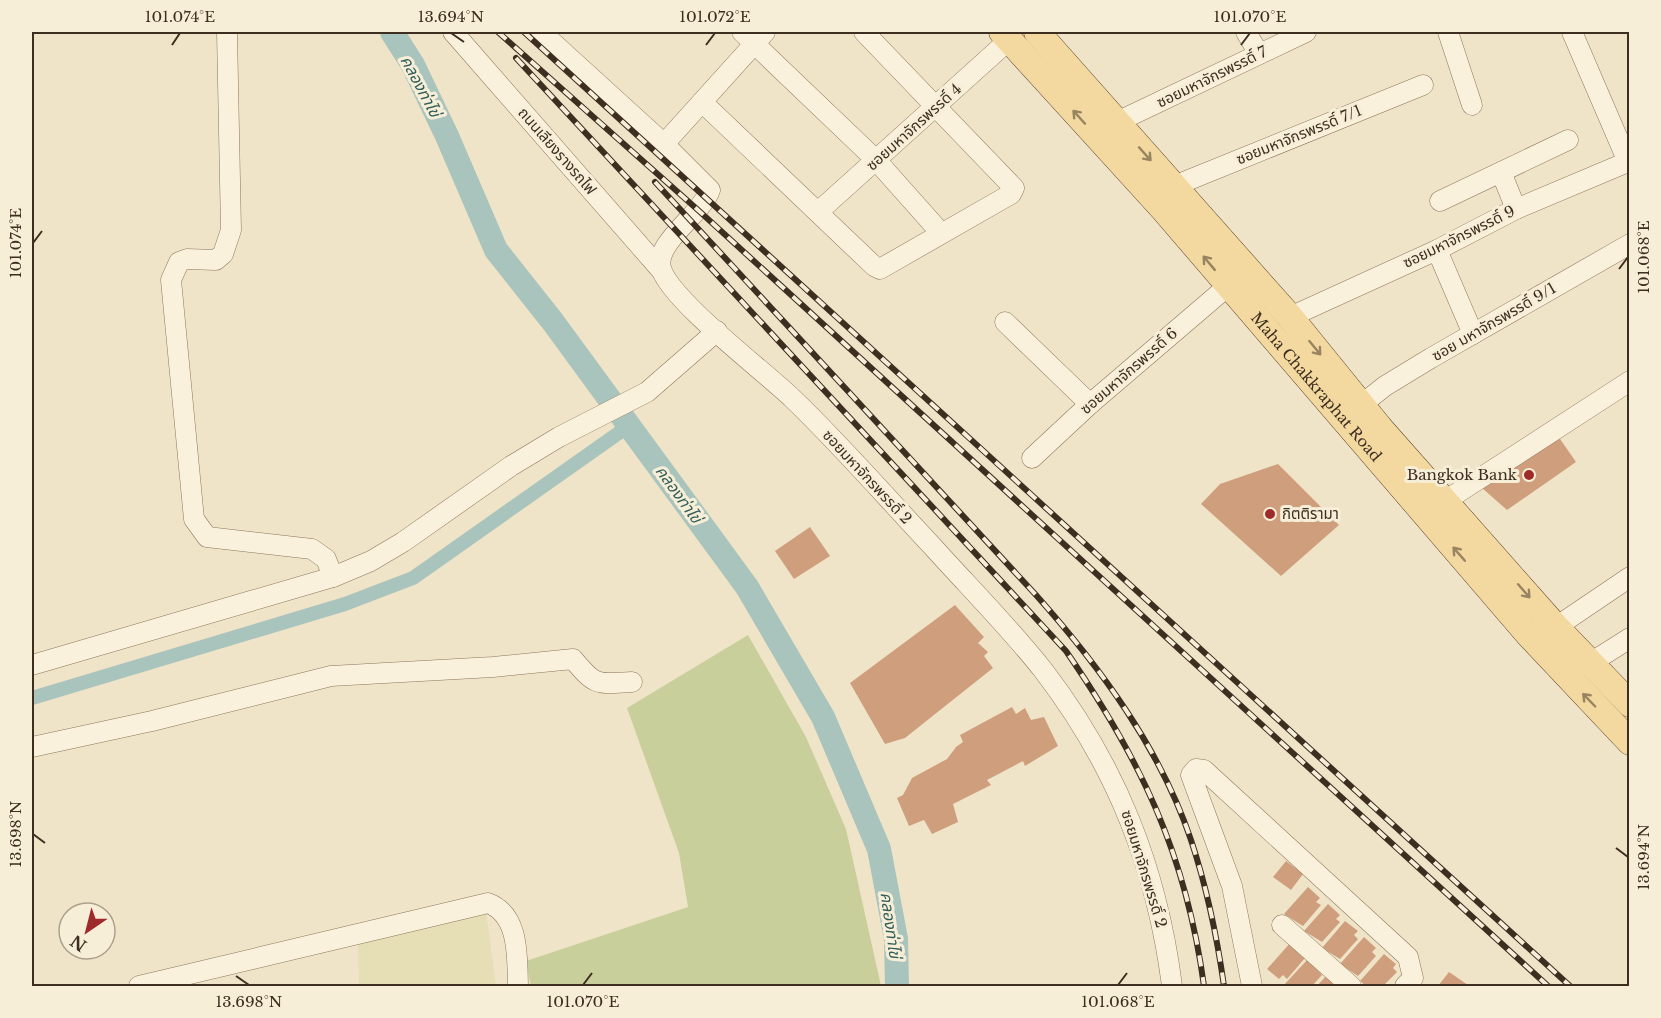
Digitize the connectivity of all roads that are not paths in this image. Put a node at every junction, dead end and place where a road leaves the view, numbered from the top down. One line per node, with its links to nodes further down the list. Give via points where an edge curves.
1 (226, 32): 41 (street, via 231,230 223,254 216,260 179,262 171,280 194,519 207,537 312,549 326,559)
2 (453, 32): 30 (street, ถนนเลียงรางรถไฟ)
3 (541, 32): 19 (street)
4 (864, 32): 16 (street)
5 (1037, 32): 17 (main road, Maha Chakkraphat Road)
6 (1246, 32): 12 (street)
7 (1306, 32): 12 (street, ซอยมหาจักรพรรดิ์ 7)
8 (1448, 32): 15 (street)
9 (1572, 32): 21 (street)
10 (755, 35): 14 (street); 20 (street)
11 (1006, 36): 16 (street, ซอยมหาจักรพรรดิ์ 4); 31 (main road, Maha Chakkraphat Road, one-way to 11)
12 (1259, 54): 17 (street, ซอยมหาจักรพรรดิ์ 7)
13 (1424, 85): 23 (street, ซอยมหาจักรพรรดิ์ 7/1)
14 (702, 102): 19 (street); 26 (street)
15 (1472, 105)
16 (938, 107): 20 (street, ซอยมหาจักรพรรดิ์ 4); 27 (street, via 1014,188 1011,194)
17 (1117, 122): 23 (main road, Maha Chakkraphat Road, one-way to 23)
18 (1568, 140): 22 (street)
19 (664, 144): 30 (street, via 710,190 660,257)
20 (876, 160): 26 (street, ซอยมหาจักรพรรดิ์ 4); 27 (street)
21 (1629, 162): 25 (street, ซอยมหาจักรพรรดิ์ 9)
22 (1501, 172): 24 (street); 25 (street)
23 (1174, 186): 32 (main road, Maha Chakkraphat Road)
24 (1440, 201)
25 (1516, 210): 29 (street, ซอยมหาจักรพรรดิ์ 9)
26 (818, 212): 27 (street, via 878,268)
27 (940, 232)
28 (1629, 244): 35 (street, ซอย มหาจักรพรรดิ์ 9/1)
29 (1437, 250): 32 (street, ซอยมหาจักรพรรดิ์ 9); 35 (street)
30 (661, 270): 34 (street, ซอยมหาจักรพรรดิ์ 2, via 677,295)
31 (1228, 286): 37 (street, ซอยมหาจักรพรรดิ์ 6); 44 (main road, Maha Chakkraphat Road, one-way to 31)
32 (1290, 317): 38 (main road, Maha Chakkraphat Road, one-way to 38)
33 (1005, 322): 37 (street)
34 (717, 331): 41 (street, via 647,392 559,437 403,542); 56 (street, ซอยมหาจักรพรรดิ์ 2, via 850,457 1017,639 1069,705 1114,781 1131,819 1158,908)
35 (1473, 334): 38 (street, ซอย มหาจักรพรรดิ์ 9/1, via 1385,386)
36 (1629, 381): 40 (street)
37 (1090, 404): 39 (street, ซอยมหาจักรพรรดิ์ 6)
38 (1361, 405): 40 (main road, Maha Chakkraphat Road)
39 (1032, 458)
40 (1445, 501): 43 (main road, Maha Chakkraphat Road, one-way to 43)
41 (333, 577): 47 (street)
42 (1629, 577): 43 (street)
43 (1556, 627): 44 (street); 46 (main road, Maha Chakkraphat Road)
44 (1528, 634): 50 (main road, Maha Chakkraphat Road, one-way to 44)
45 (1629, 638): 46 (street)
46 (1592, 662): 49 (main road, Maha Chakkraphat Road)
47 (32, 665)
48 (632, 682): 51 (street, via 598,684 573,659 331,676)
49 (1629, 704)
50 (1629, 742)
51 (32, 747)
52 (1282, 924): 58 (street)
53 (1414, 984): 57 (street, via 1408,957 1204,770 1196,769 1191,775 1232,886)
54 (139, 987): 55 (street, via 488,903 502,911 510,922)
55 (518, 987)
56 (1172, 987)
57 (1252, 987)
58 (1351, 987)

